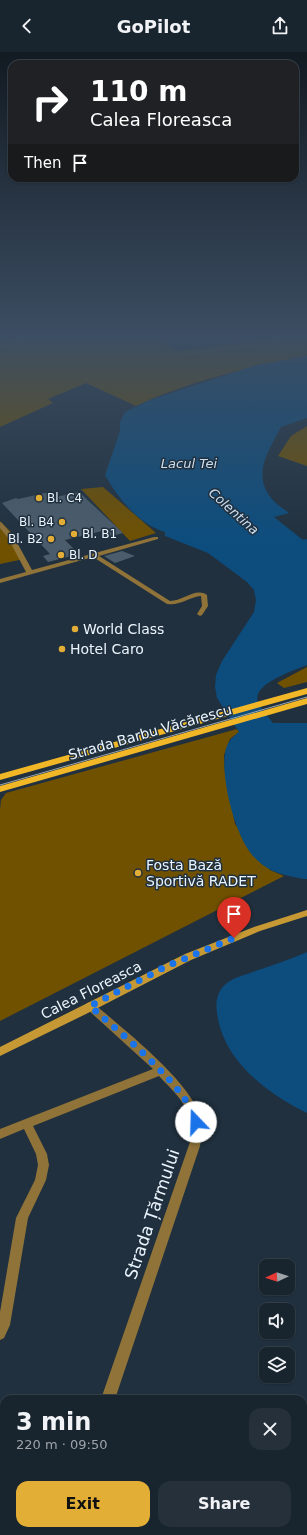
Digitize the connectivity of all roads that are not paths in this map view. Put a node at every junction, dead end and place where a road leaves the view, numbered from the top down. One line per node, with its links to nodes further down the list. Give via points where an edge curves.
1 (0, 524): 4 (street, via 11,537)
2 (156, 538): 3 (street)
3 (94, 555): 4 (street); 6 (street, via 169,603 178,603 198,594 204,595 205,606)
4 (30, 573): 5 (street)
5 (0, 581)
6 (200, 614)
7 (307, 691): 9 (main road, Strada Barbu Văcărescu)
8 (307, 701): 10 (main road, Strada Barbu Văcărescu)
9 (0, 776)
10 (0, 790)
11 (305, 914): 12 (main road, Calea Floreasca, via 194,954)
12 (90, 1006): 13 (main road, Calea Floreasca); 14 (street, Strada Țărmului)
13 (0, 1052)
14 (160, 1071): 15 (street); 18 (street, Strada Țărmului, via 188,1101 194,1112 197,1133 195,1146)
15 (27, 1124): 16 (street); 17 (street, via 43,1158 43,1173 22,1218 4,1325)
16 (0, 1134)
17 (0, 1334)
18 (109, 1395)

